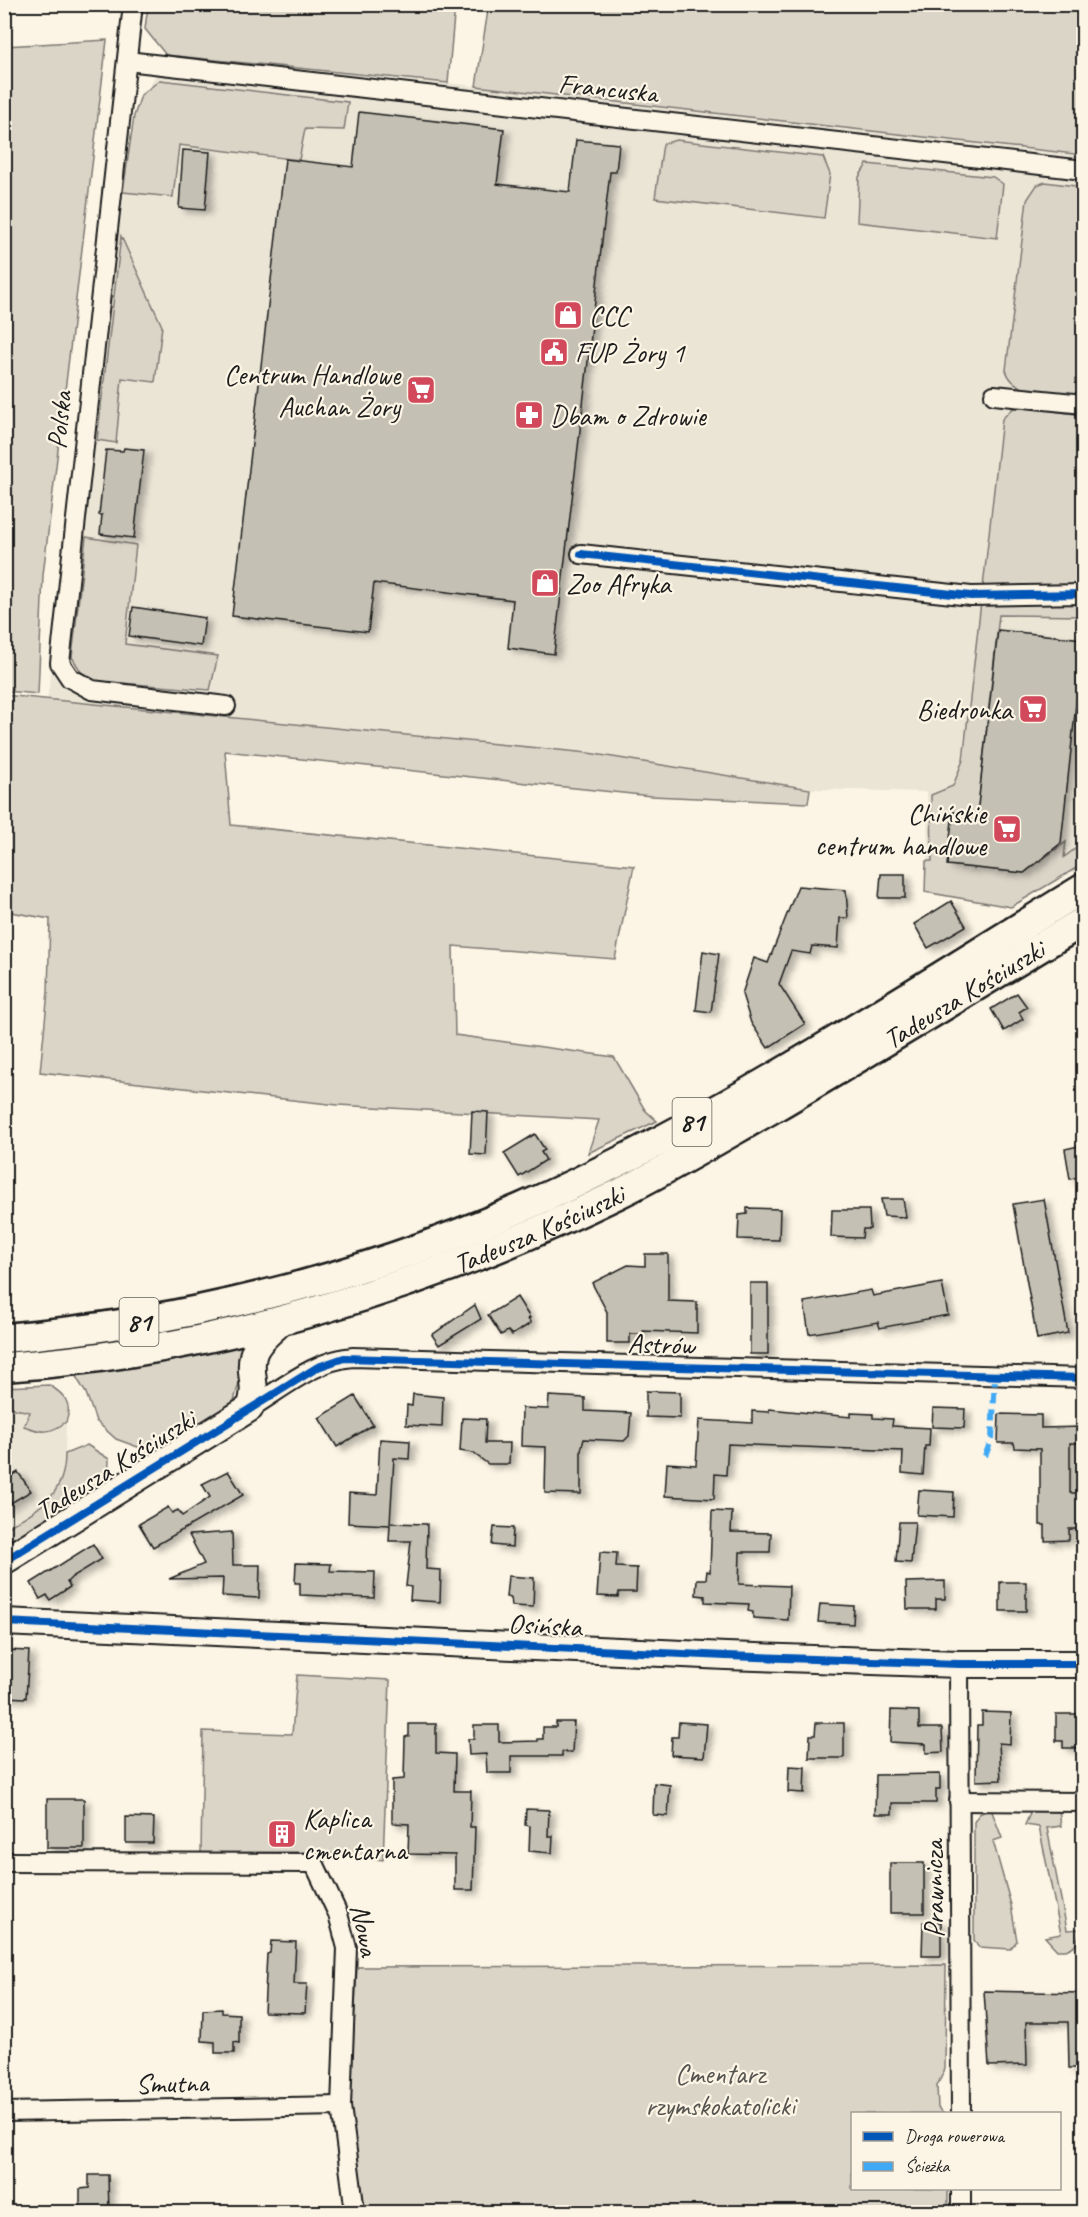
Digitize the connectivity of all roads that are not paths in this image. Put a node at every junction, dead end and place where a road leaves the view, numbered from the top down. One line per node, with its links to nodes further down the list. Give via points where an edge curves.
1 (133, 4): 2 (street, Polska)
2 (127, 62): 3 (street, Francuska); 8 (street, Polska, via 60,663 70,678 92,690)
3 (1083, 170)
4 (994, 395): 5 (street)
5 (1083, 404)
6 (581, 554): 7 (street, via 971,596)
7 (1083, 594)
8 (226, 706)
9 (1083, 888): 12 (main road, Tadeusza Kościuszki / 81, via 789,1067 611,1166 455,1235 335,1276 271,1293 128,1324)
10 (1083, 921): 11 (main road, Tadeusza Kościuszki / 81, via 804,1089 620,1193 460,1263)
11 (283, 1320): 13 (main road, 81, via 134,1351); 15 (street, Tadeusza Kościuszki, via 259,1343 253,1355 255,1389)
12 (4, 1338)
13 (4, 1366)
14 (1083, 1378): 15 (street, Astrów, via 353,1357 318,1367)
15 (250, 1408): 16 (street, Tadeusza Kościuszki)
16 (4, 1561)
17 (4, 1622): 18 (street, Osińska)
18 (959, 1664): 19 (street, Osińska); 20 (street, Prawnicza)
19 (1083, 1664)
20 (959, 1801): 21 (street); 25 (street, Prawnicza)
21 (1083, 1802)
22 (4, 1862): 23 (street, Nowa, via 314,1863 338,1914 347,1948)
23 (341, 2106): 24 (street, Smutna); 27 (street, Nowa)
24 (4, 2112)
25 (961, 2112)
26 (961, 2190): 28 (street)
27 (355, 2212)
28 (961, 2212)

